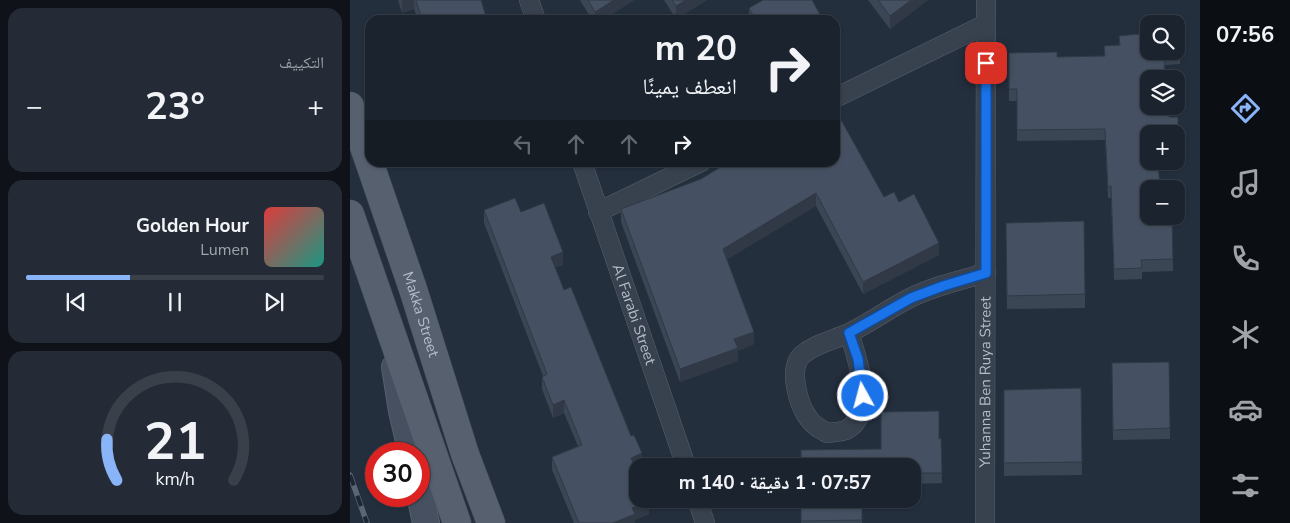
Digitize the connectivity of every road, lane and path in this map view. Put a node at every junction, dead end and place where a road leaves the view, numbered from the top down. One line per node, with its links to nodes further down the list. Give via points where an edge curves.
1 (529, 0): 3 (street)
2 (986, 0): 4 (street, Yuhanna Ben Ruya Street)
3 (534, 15)
4 (986, 24): 5 (street); 13 (street, Yuhanna Ben Ruya Street)
5 (840, 96)
6 (350, 106): 7 (main road, Makka Street)
7 (365, 150)
8 (371, 167): 22 (main road, Makka Street)
9 (584, 167): 11 (street, Al Farabi Street)
10 (691, 167): 11 (street)
11 (598, 212): 17 (street, Al Farabi Street)
12 (350, 214): 15 (main road)
13 (986, 273): 14 (street, via 911,298); 24 (street, Yuhanna Ben Ruya Street)
14 (849, 333): 14 (street, via 803,355 794,372 798,396 808,418 827,433 847,430 861,410 863,396 858,359)
15 (390, 334): 16 (street); 21 (main road)
16 (409, 442)
17 (683, 458)
18 (423, 507): 20 (street)
19 (700, 508): 23 (street)
20 (426, 523)
21 (457, 523)
22 (491, 523)
23 (706, 523)
24 (985, 523)

